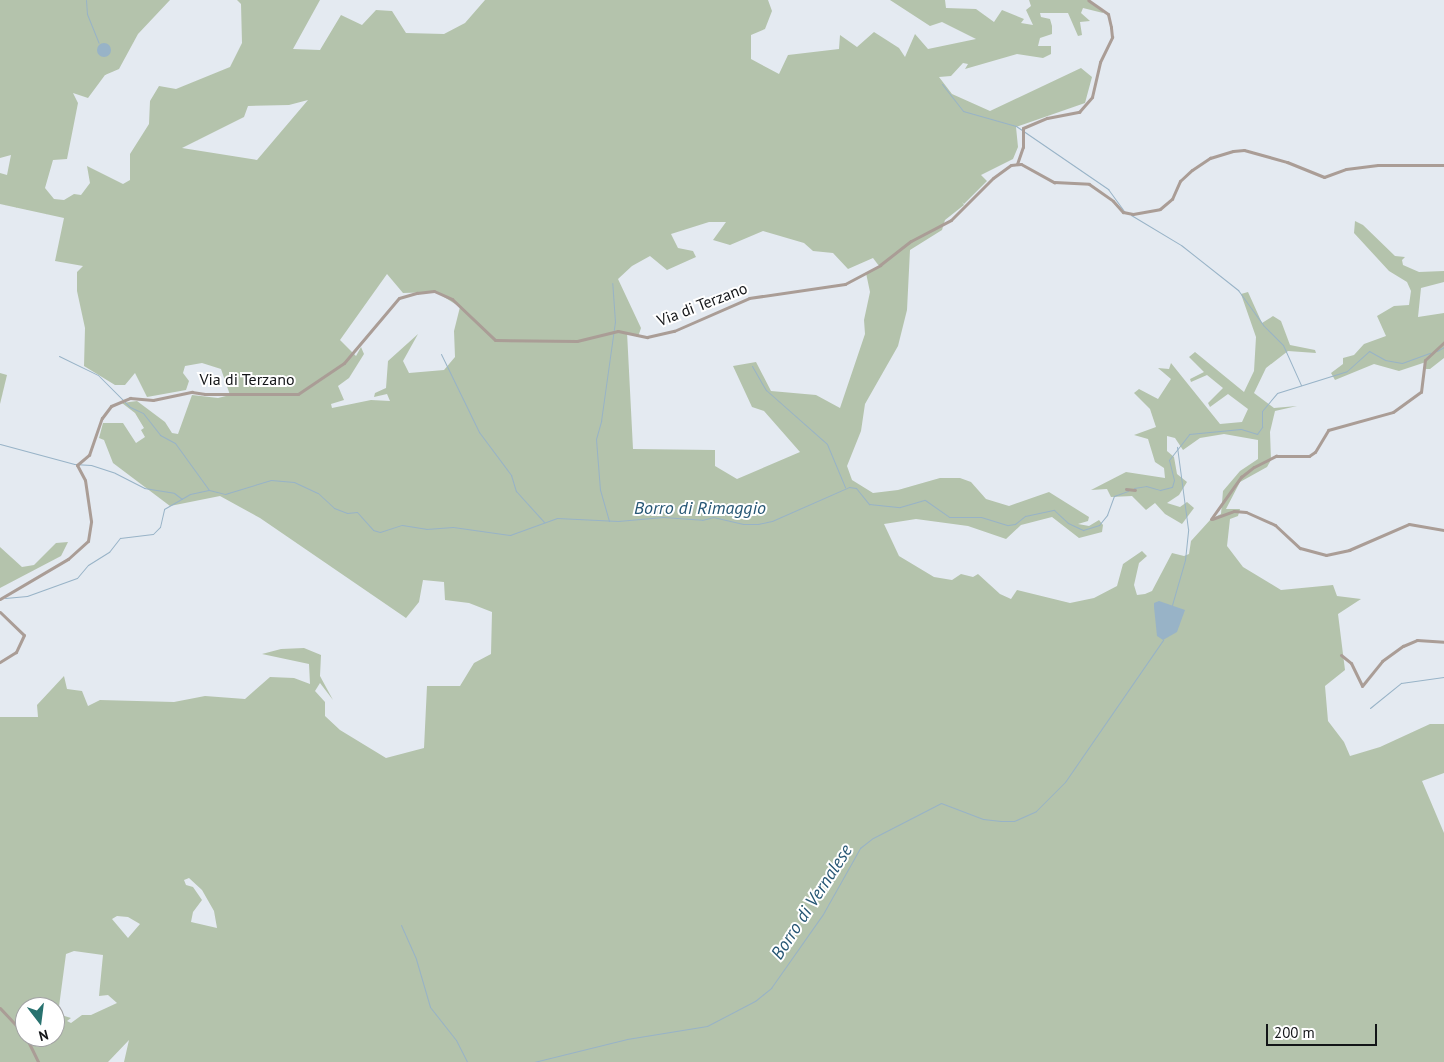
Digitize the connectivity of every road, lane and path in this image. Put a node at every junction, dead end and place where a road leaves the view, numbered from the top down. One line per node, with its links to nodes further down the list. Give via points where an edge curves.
1 (1088, 0): 2 (street, via 1108,14 1112,37 1100,62 1092,97 1078,112 1047,118 1023,128 1023,147)
2 (1017, 164): 3 (street, via 1054,182 1089,184 1123,212 1133,214 1160,209 1172,199 1180,182 1192,170 1210,158 1233,150 1287,162 1324,177 1346,169 1378,165); 8 (street, Via di Terzano, via 993,178 963,210 937,229 911,241 845,284 749,298 664,334 647,338 618,331 577,341 495,340 452,299 434,291 417,292 399,298 344,363 298,394 192,392 153,400 120,401 105,412 89,455 77,465 85,480 91,521 88,541 68,559)
3 (1444, 165)
4 (1444, 342): 7 (street, via 1425,360 1421,392 1393,412 1328,430 1316,452 1309,456 1276,456 1254,467 1241,477 1211,519 1234,511 1246,512 1275,525 1300,548 1326,555 1349,550 1409,524)
5 (1126, 489): 6 (street)
6 (1135, 490)
7 (1444, 530)
8 (0, 598)
9 (0, 612): 12 (street, via 24,635 16,652)
10 (1444, 642): 11 (street, via 1416,640 1403,646 1382,661 1362,686 1351,663)
11 (1341, 655)
12 (0, 662)
13 (0, 1008): 14 (street)
14 (15, 1024)
15 (31, 1047): 16 (street)
16 (38, 1062)

